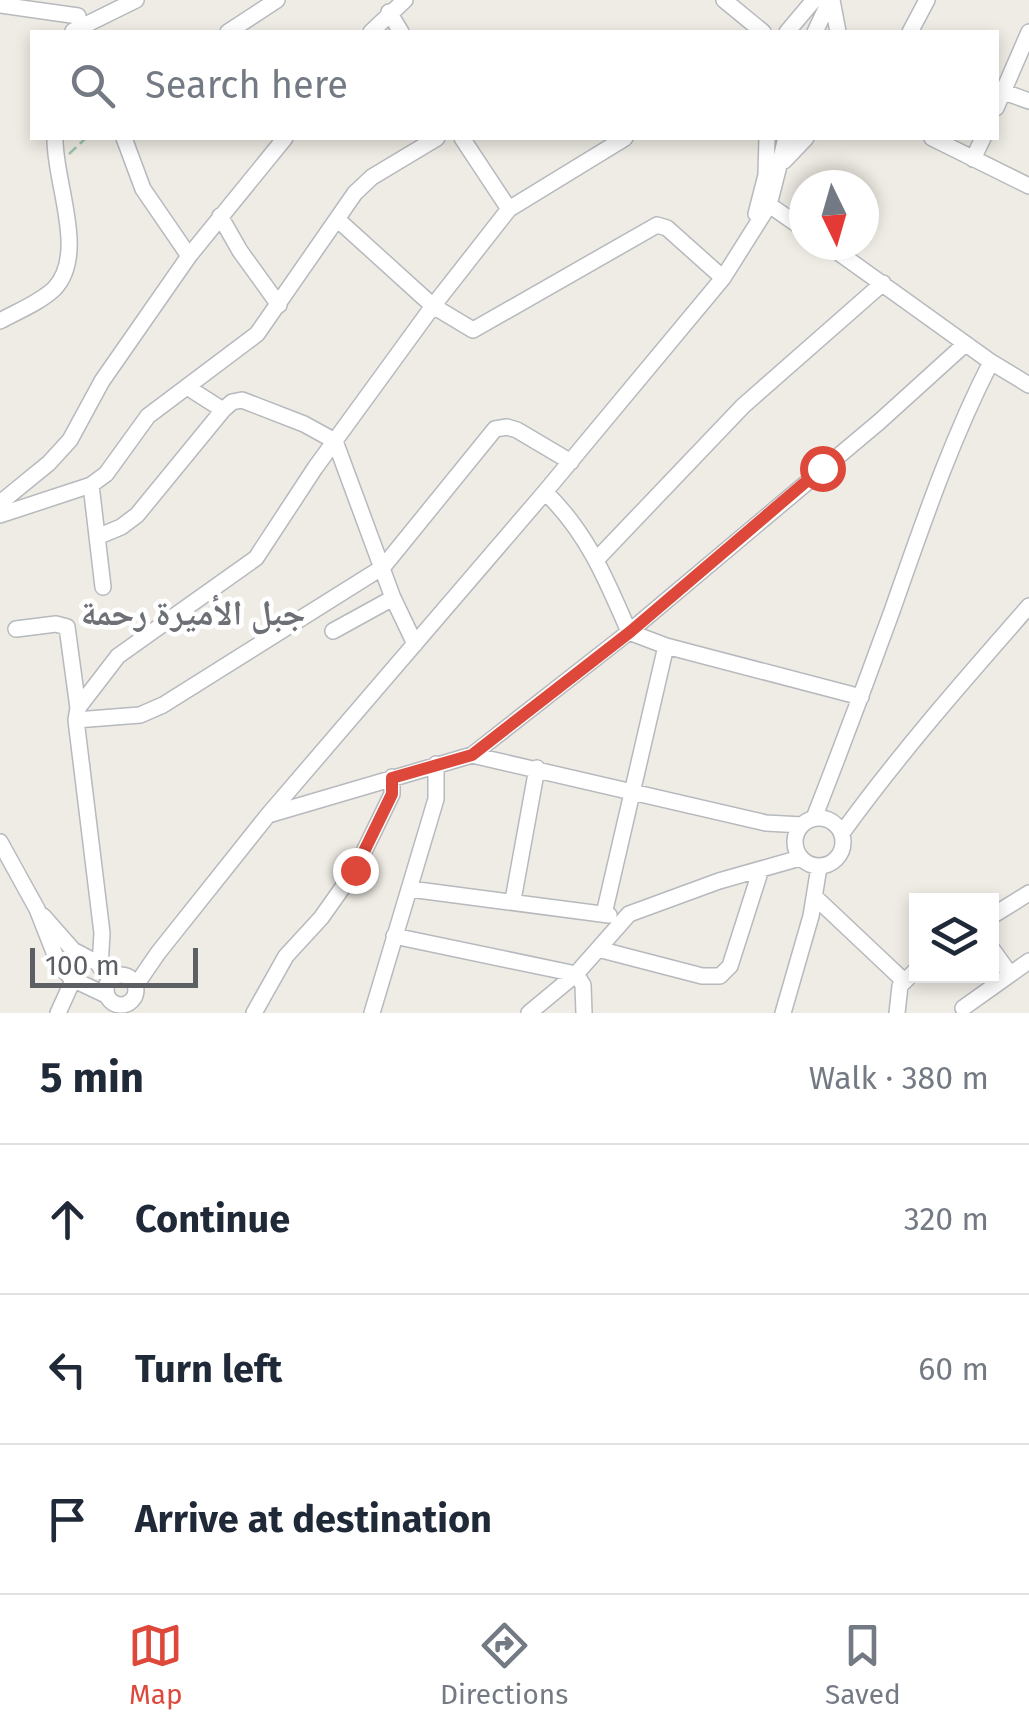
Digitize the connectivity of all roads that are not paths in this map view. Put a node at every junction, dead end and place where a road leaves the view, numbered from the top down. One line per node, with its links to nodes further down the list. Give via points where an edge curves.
1 (136, 0): 10 (street)
2 (278, 0): 11 (street)
3 (405, 0): 9 (street)
4 (814, 0): 16 (street)
5 (831, 0): 17 (street); 18 (street)
6 (928, 0): 19 (street)
7 (0, 4): 10 (street)
8 (730, 6): 14 (street); 15 (street)
9 (389, 12): 12 (street); 13 (street)
10 (76, 20)
11 (231, 30)
12 (374, 30)
13 (400, 30)
14 (743, 30)
15 (760, 30)
16 (790, 30)
17 (816, 30)
18 (838, 30)
19 (911, 30)
20 (1029, 32): 21 (street)
21 (1004, 92): 22 (street); 23 (street)
22 (1029, 101)
23 (999, 102)
24 (55, 140): 49 (street, via 70,243 67,268 45,296)
25 (125, 140): 43 (street, via 148,198)
26 (283, 140): 40 (street)
27 (434, 140): 41 (street, via 372,178)
28 (463, 140): 39 (street)
29 (616, 140): 39 (street)
30 (766, 140): 38 (street)
31 (786, 140): 36 (street)
32 (804, 140): 36 (street)
33 (936, 140): 35 (street)
34 (981, 140): 35 (street)
35 (972, 159): 37 (street)
36 (782, 164): 38 (street)
37 (1029, 186)
38 (765, 202): 42 (street); 45 (street)
39 (509, 209): 48 (street)
40 (220, 216): 43 (street); 47 (street)
41 (337, 219): 47 (street); 48 (street)
42 (789, 219)
43 (189, 256): 59 (street, via 102,381 70,440)
44 (850, 260): 46 (street)
45 (723, 278): 48 (street, via 660,224 476,330); 56 (street)
46 (883, 283): 50 (street); 62 (street, via 743,406)
47 (279, 305): 53 (street, via 246,344)
48 (433, 306): 55 (street)
49 (0, 321)
50 (964, 345): 51 (street); 69 (street)
51 (991, 362): 52 (street); 73 (street, via 942,469)
52 (1029, 384)
53 (187, 387): 54 (street); 57 (street, via 148,416)
54 (224, 410): 55 (street, via 242,400); 61 (street, via 136,515)
55 (335, 440): 63 (street); 74 (street, via 256,558 118,656)
56 (571, 462): 58 (street); 63 (street, via 517,430 495,429)
57 (91, 485): 60 (street); 61 (street)
58 (546, 492): 62 (street); 71 (street)
59 (0, 503)
60 (0, 515)
61 (97, 538): 64 (street)
62 (597, 559): 69 (street)
63 (383, 566): 65 (street); 74 (street, via 163,705 140,715)
64 (103, 588)
65 (394, 598): 68 (street); 71 (street)
66 (1024, 611): 70 (street); 83 (street)
67 (16, 629): 74 (street, via 67,627)
68 (333, 632)
69 (630, 632): 72 (street); 75 (street)
70 (1029, 632)
71 (414, 644): 80 (street)
72 (666, 646): 73 (street); 79 (street)
73 (861, 697): 81 (street)
74 (77, 714): 101 (street, via 102,933)
75 (472, 755): 76 (street); 77 (street)
76 (436, 764): 78 (street); 88 (street, via 436,799)
77 (538, 768): 79 (street); 91 (street)
78 (392, 778): 80 (street); 110 (street, via 392,794 355,870 286,956)
79 (632, 790): 82 (street); 94 (street)
80 (268, 816): 107 (street)
81 (808, 821): 82 (street); 83 (street); 85 (street, via 796,835)
82 (766, 823): 85 (street)
83 (837, 827): 86 (street, via 842,852)
84 (0, 842): 92 (street)
85 (798, 852): 86 (street); 87 (street)
86 (819, 866): 90 (street)
87 (762, 869): 95 (street); 97 (street, via 730,966 720,976)
88 (410, 889): 91 (street); 96 (street)
89 (1029, 893): 93 (street)
90 (815, 897): 103 (street); 114 (street)
91 (513, 900): 94 (street)
92 (37, 910): 98 (street); 106 (street, via 59,965)
93 (999, 912)
94 (604, 914): 95 (street)
95 (622, 919): 97 (street)
96 (394, 936): 102 (street); 111 (street)
97 (598, 949): 102 (street)
98 (84, 958): 101 (street); 106 (street)
99 (999, 958): 104 (street)
100 (1029, 961): 104 (street)
101 (100, 967): 107 (street)
102 (576, 974): 112 (street); 113 (street)
103 (909, 974)
104 (1010, 974): 108 (street)
105 (909, 978): 115 (street)
106 (72, 979): 107 (street); 109 (street)
107 (125, 995)
108 (963, 1008)
109 (58, 1013)
110 (254, 1013)
111 (372, 1013)
112 (529, 1013)
113 (584, 1013)
114 (783, 1013)
115 (897, 1013)

